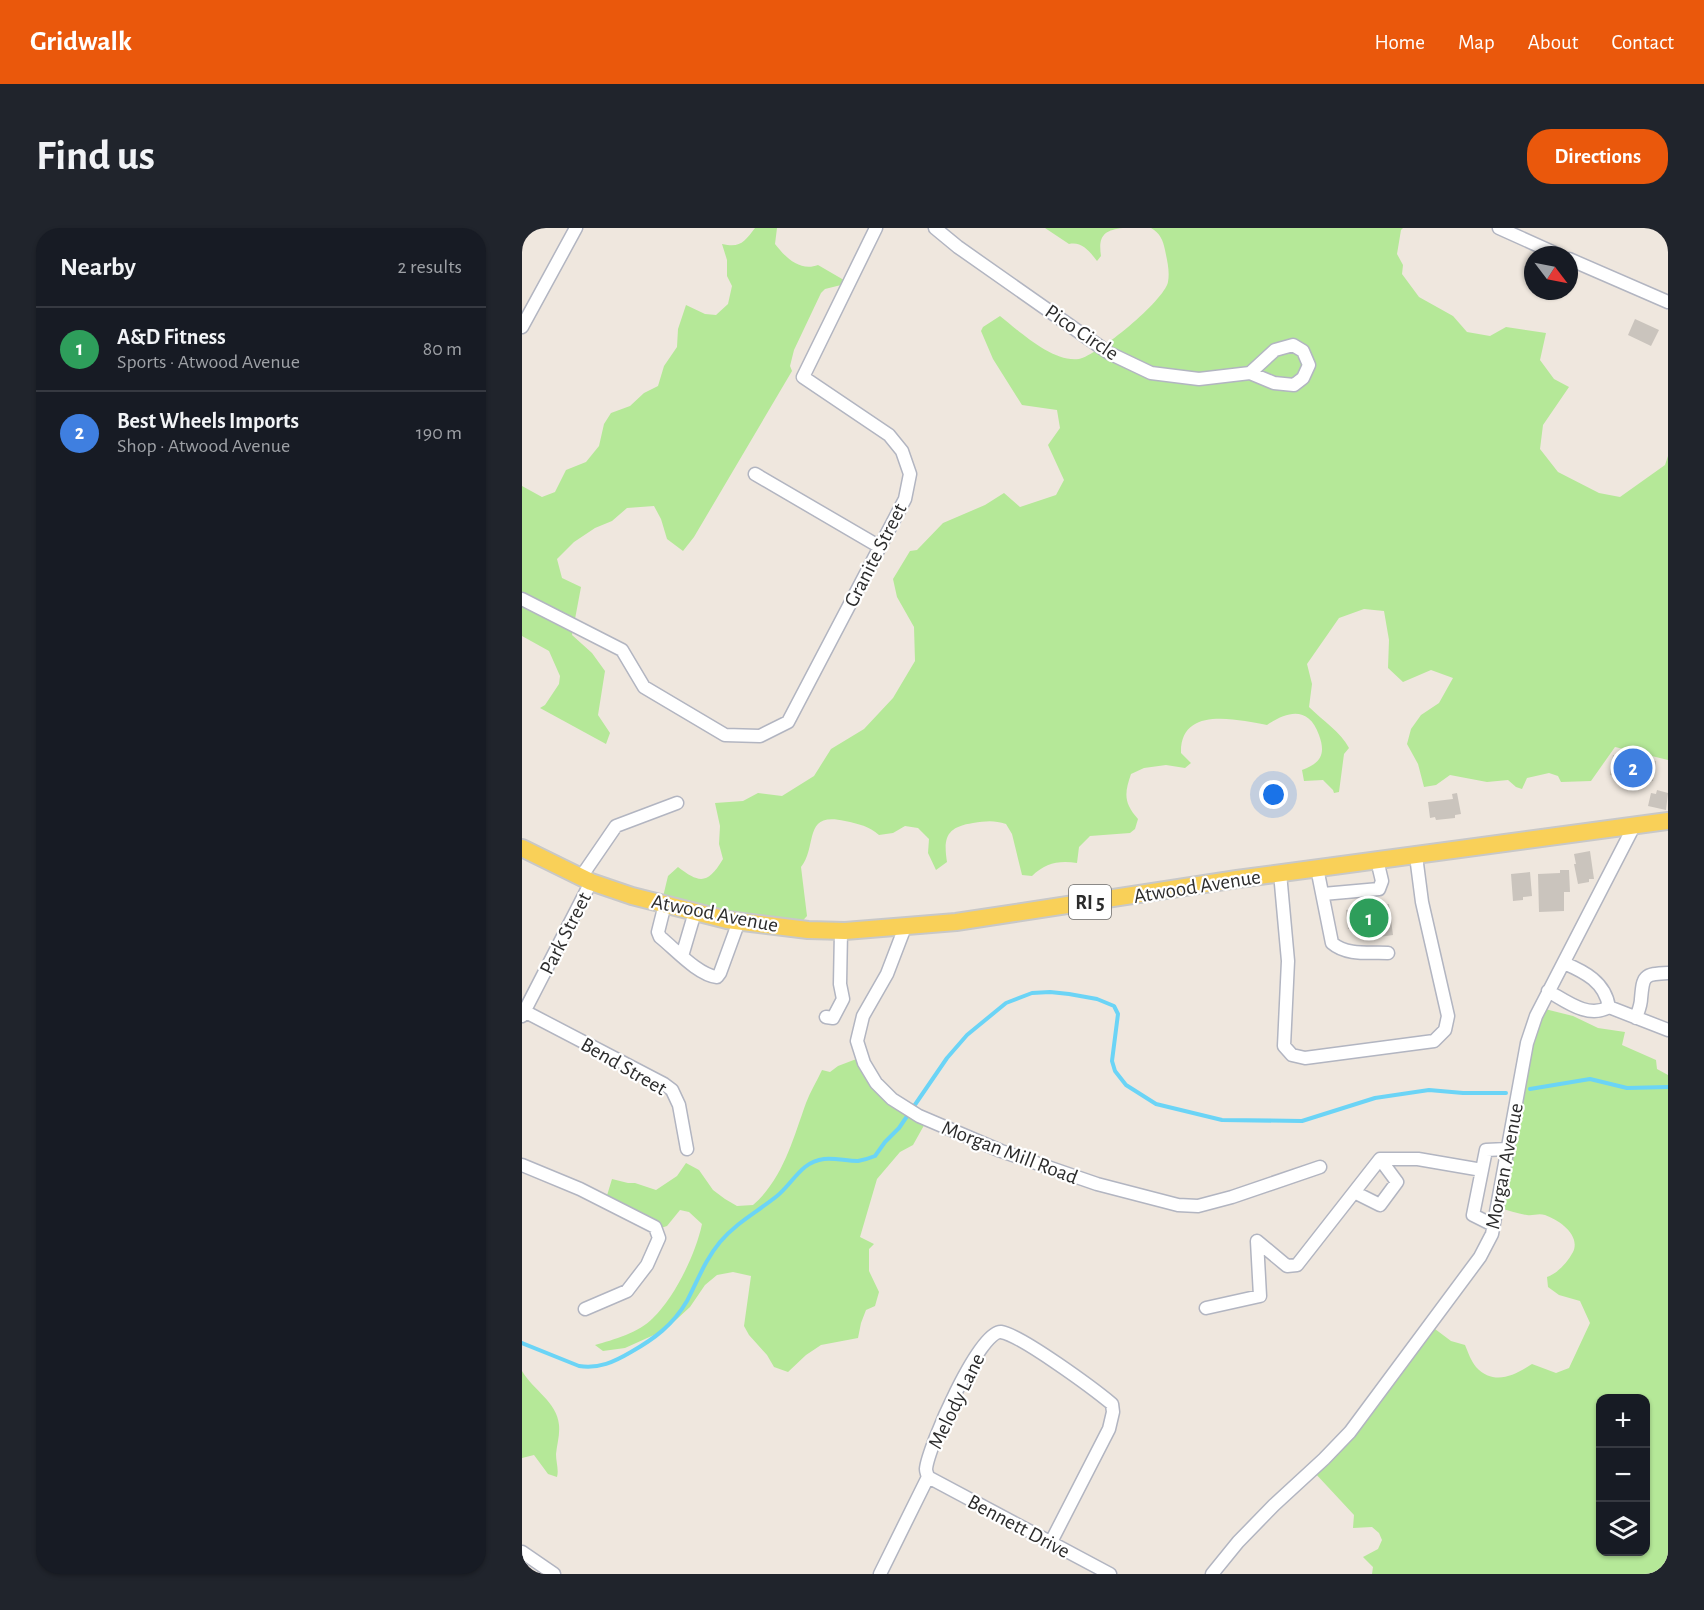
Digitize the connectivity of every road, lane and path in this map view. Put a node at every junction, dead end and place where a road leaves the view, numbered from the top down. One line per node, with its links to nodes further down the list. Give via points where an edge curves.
1 (576, 228): 8 (street)
2 (876, 228): 11 (street, Granite Street, via 803,377 889,435 902,451 910,474 905,499)
3 (934, 228): 9 (street, Pico Circle, via 1109,354 1151,373 1199,379)
4 (1499, 228): 5 (street)
5 (1539, 246)
6 (1578, 263): 7 (street)
7 (1668, 302)
8 (522, 327)
9 (1250, 372)
10 (755, 474): 11 (street)
11 (880, 547): 12 (street, Granite Street, via 788,722 760,736 724,735 644,687 622,650)
12 (522, 599)
13 (677, 803): 21 (street, Park Street, via 616,826)
14 (1668, 821): 15 (main road, Atwood Avenue / RI 5)
15 (1634, 826): 17 (main road, Atwood Avenue / RI 5); 30 (street, Morgan Avenue)
16 (522, 848): 21 (main road, Atwood Avenue / RI 5)
17 (1416, 856): 18 (main road, Atwood Avenue / RI 5); 20 (street, via 1422,902 1448,1017 1444,1030 1434,1041 1415,1045 1305,1058 1292,1055 1284,1046 1288,961)
18 (1377, 860): 19 (main road, Atwood Avenue / RI 5); 22 (street, via 1382,881 1379,890)
19 (1317, 868): 20 (main road, Atwood Avenue / RI 5); 22 (street)
20 (1280, 873): 26 (main road, Atwood Avenue / RI 5)
21 (586, 880): 23 (main road, Atwood Avenue / RI 5); 34 (street, Park Street)
22 (1323, 894): 28 (street, via 1332,944 1346,951)
23 (665, 904): 24 (main road, Atwood Avenue / RI 5); 29 (street, via 658,932)
24 (695, 912): 25 (main road, Atwood Avenue / RI 5); 29 (street)
25 (739, 921): 27 (main road, Atwood Avenue / RI 5); 29 (street, via 717,976 702,971)
26 (905, 927): 27 (main road, Atwood Avenue / RI 5); 42 (street, Morgan Mill Road, via 887,974 863,1016 857,1041 876,1083 919,1116 1023,1159 1097,1184 1178,1204 1198,1206)
27 (841, 931): 35 (street, via 843,999 833,1018)
28 (1388, 952)
29 (682, 956)
30 (1564, 963): 32 (street, Morgan Avenue); 33 (street, via 1589,974 1607,996)
31 (1668, 973): 36 (street, via 1645,979)
32 (1548, 991): 33 (street, via 1584,1010 1601,1012); 39 (street, Morgan Avenue, via 1527,1043)
33 (1609, 1007): 36 (street)
34 (523, 1013): 38 (street, Bend Street, via 672,1090 679,1105)
35 (826, 1017)
36 (1636, 1018): 37 (street)
37 (1668, 1030)
38 (687, 1149)
39 (1508, 1149): 43 (street, via 1486,1150); 45 (street, Morgan Avenue)
40 (1380, 1160): 43 (street, via 1418,1159); 44 (street); 44 (street, via 1397,1182 1380,1205)
41 (522, 1165): 47 (street, via 655,1227 659,1238 647,1266 627,1291)
42 (1320, 1167)
43 (1482, 1170): 45 (street, via 1473,1215)
44 (1354, 1192): 46 (street, via 1296,1265 1287,1266 1257,1241 1260,1296)
45 (1493, 1225): 54 (street, Morgan Avenue, via 1480,1257 1350,1432 1238,1542)
46 (1206, 1308)
47 (585, 1309)
48 (928, 1477): 49 (street, Bennett Drive); 49 (street, Melody Lane, via 925,1471 943,1418 984,1344 995,1333 1002,1332 1019,1340 1112,1404 1109,1429); 52 (street, Melody Lane)
49 (1051, 1542): 53 (street, Bennett Drive)
50 (522, 1552): 51 (street)
51 (554, 1574)
52 (880, 1574)
53 (1110, 1574)
54 (1212, 1574)

